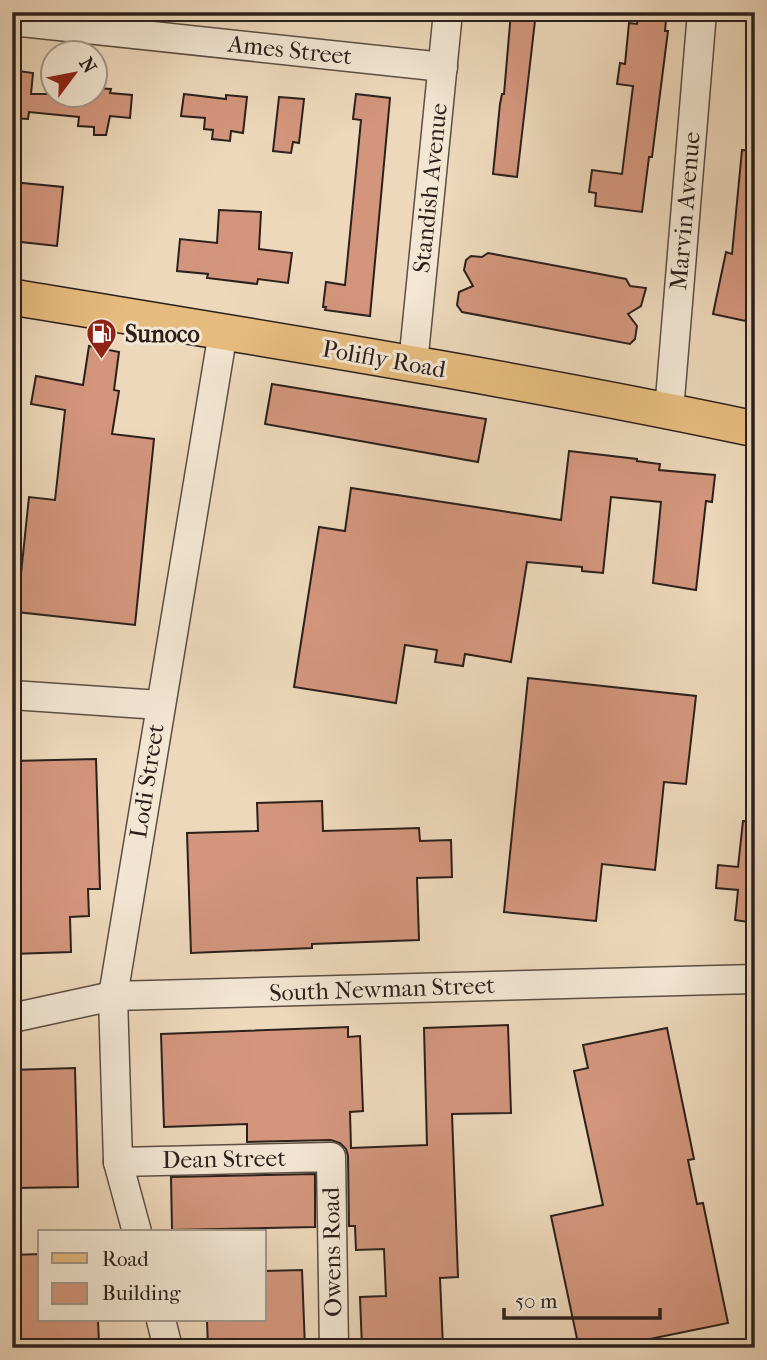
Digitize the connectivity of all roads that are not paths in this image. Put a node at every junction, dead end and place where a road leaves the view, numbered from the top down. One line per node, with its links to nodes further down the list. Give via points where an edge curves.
1 (448, 12): 4 (street, Standish Avenue)
2 (702, 12): 8 (street, Marvin Avenue)
3 (12, 21): 4 (street, Ames Street)
4 (443, 67): 7 (street, Standish Avenue)
5 (12, 298): 6 (main road, Polifly Road)
6 (223, 332): 7 (main road, Polifly Road); 11 (street, Lodi Street)
7 (413, 364): 8 (main road, Polifly Road)
8 (668, 411): 9 (main road, Polifly Road)
9 (755, 429)
10 (12, 695): 11 (street)
11 (160, 705): 13 (street, Lodi Street)
12 (755, 979): 13 (street, South Newman Street)
13 (113, 996): 14 (street, South Newman Street); 16 (street, Lodi Street)
14 (12, 1018)
15 (331, 1157): 16 (street, Dean Street); 20 (street, Owens Road)
16 (118, 1162): 17 (street, Lodi Street)
17 (136, 1230)
18 (161, 1322): 19 (street)
19 (168, 1348)
20 (334, 1348)

